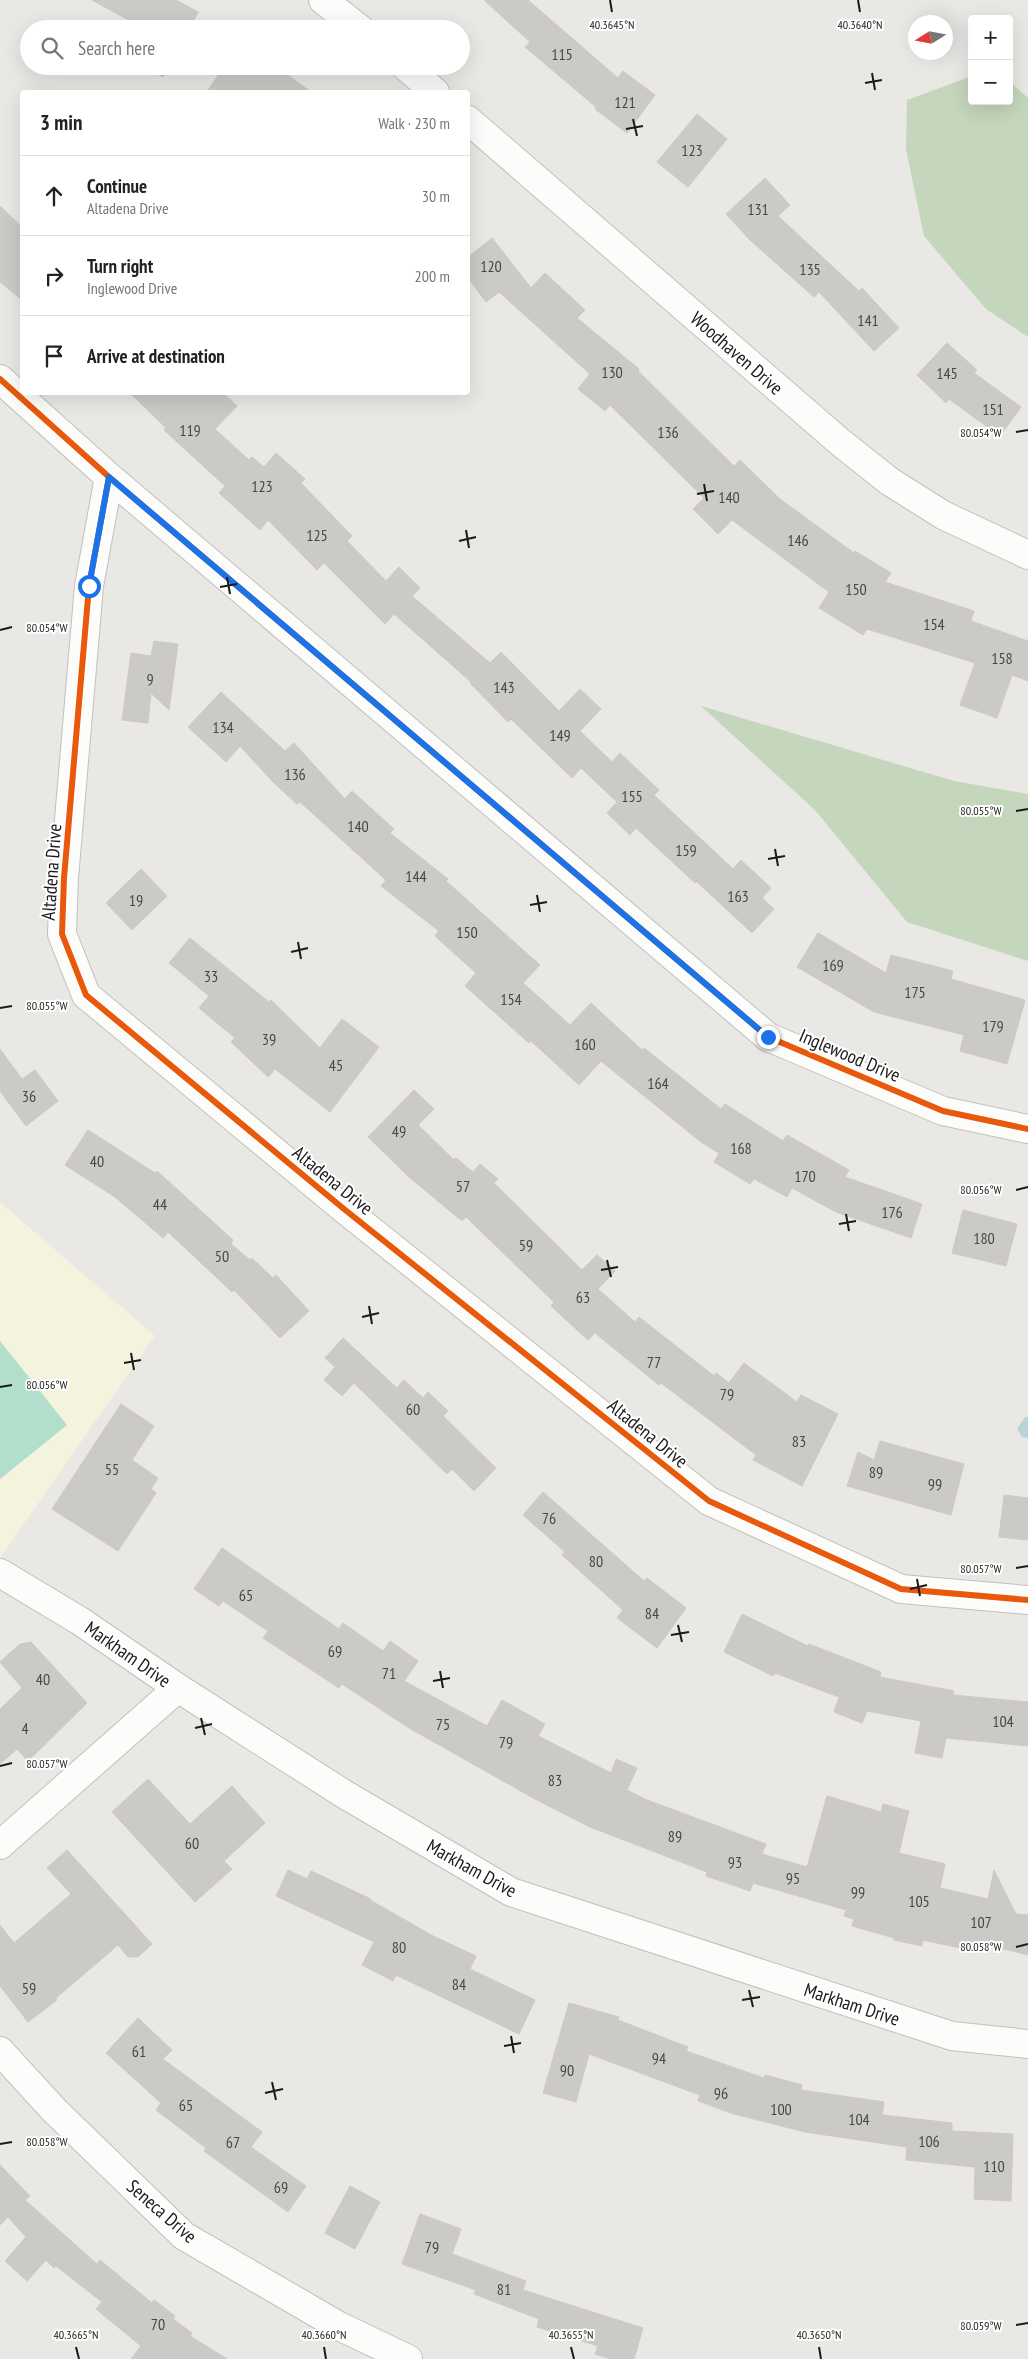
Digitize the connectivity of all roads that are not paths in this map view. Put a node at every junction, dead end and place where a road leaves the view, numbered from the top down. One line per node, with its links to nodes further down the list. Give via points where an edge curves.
1 (323, 0): 2 (street)
2 (349, 20)
3 (415, 75): 4 (street)
4 (433, 90)
5 (470, 122): 8 (street, Woodhaven Drive, via 889,481 943,515)
6 (0, 379): 7 (street, Inglewood Drive)
7 (109, 477): 9 (street, Inglewood Drive, via 768,1037 943,1111); 11 (street, Altadena Drive, via 89,586 64,878 62,934 86,995 344,1209 709,1501 901,1589)
8 (1028, 555)
9 (1028, 1128)
10 (0, 1573): 12 (street, Markham Drive, via 80,1621)
11 (1028, 1600)
12 (178, 1688): 13 (street); 14 (street, Markham Drive, via 344,1794 511,1892 952,2036)
13 (0, 1845)
14 (1028, 2044)
15 (0, 2051): 16 (street, Seneca Drive, via 54,2110 184,2236 340,2326)
16 (408, 2359)

